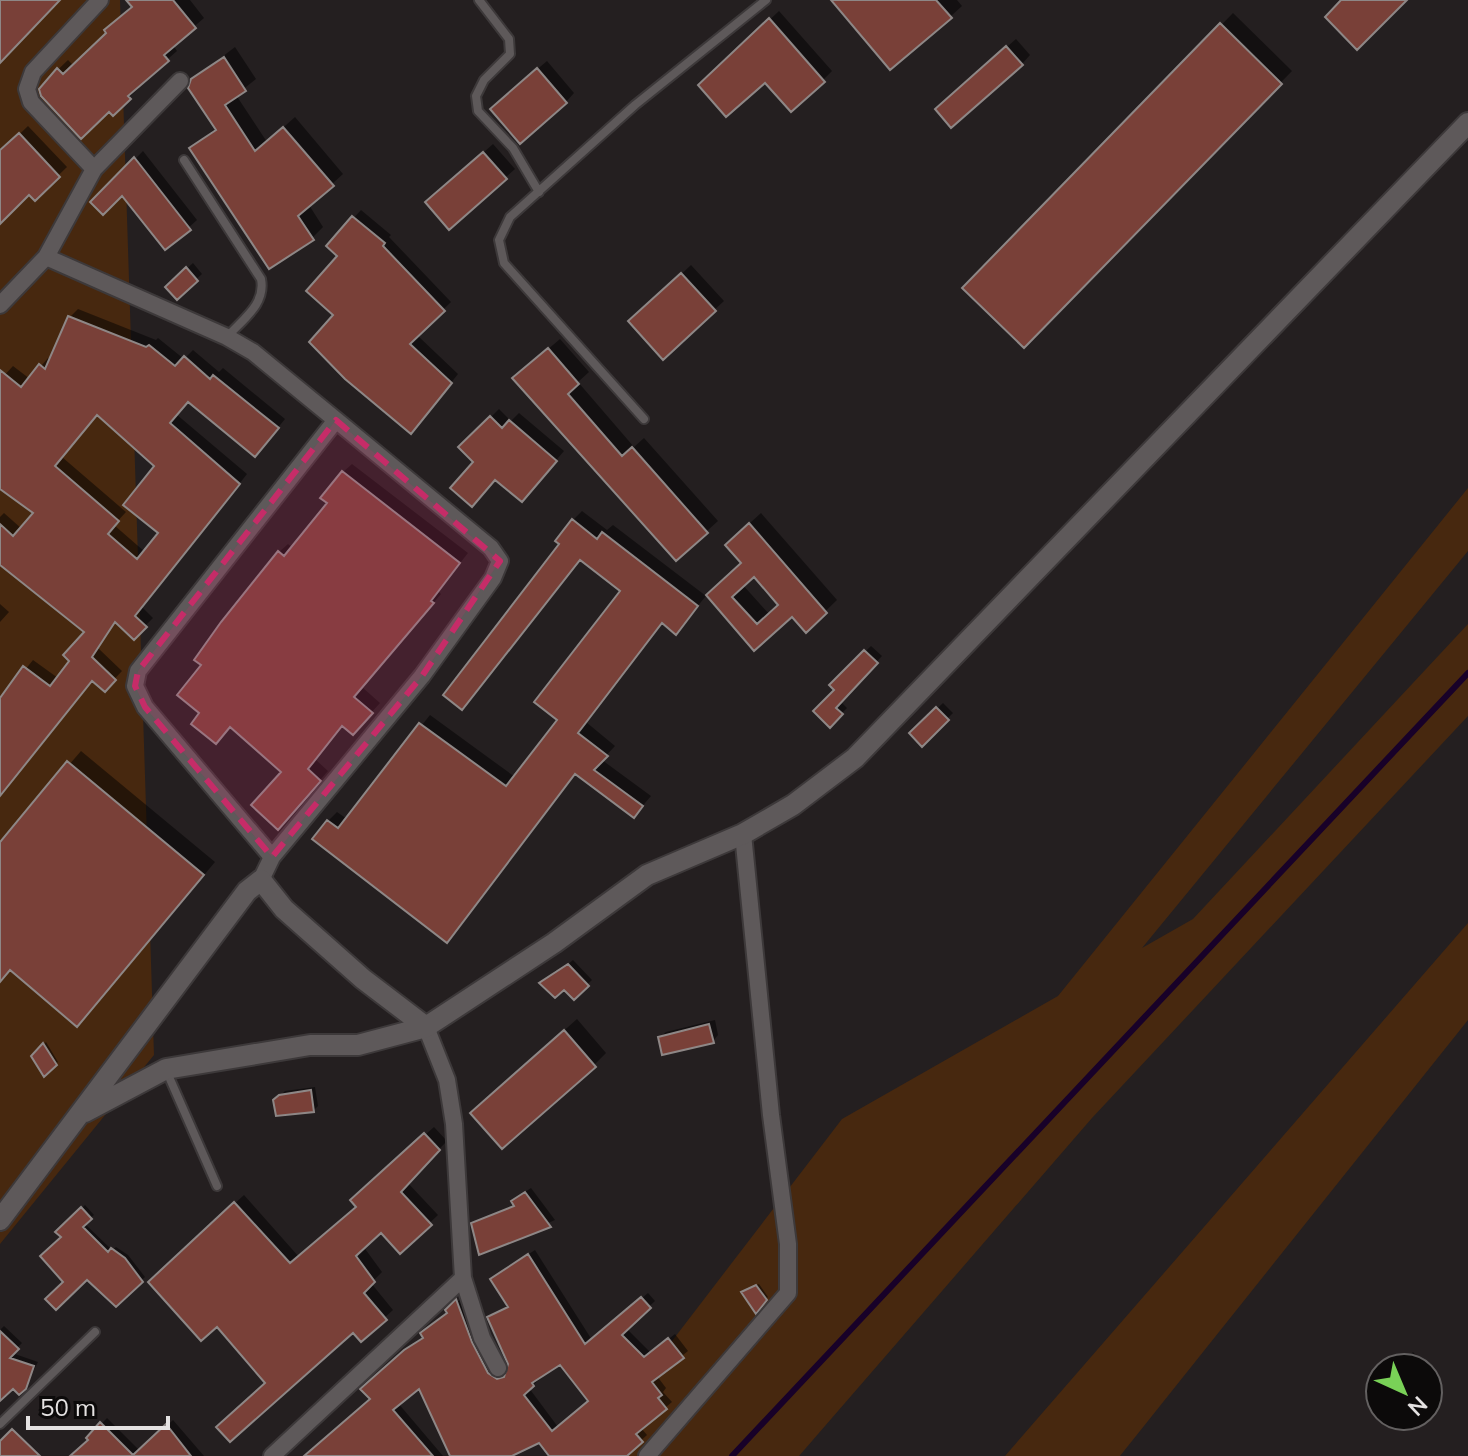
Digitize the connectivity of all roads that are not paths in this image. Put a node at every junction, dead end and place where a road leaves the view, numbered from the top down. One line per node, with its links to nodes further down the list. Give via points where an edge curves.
1 (100, 0): 7 (street, via 33,72 27,89 31,102)
2 (479, 0): 8 (lane, via 509,39 510,54 484,80 476,96 478,111 513,148)
3 (766, 0): 8 (lane, via 635,105)
4 (180, 81): 7 (street)
5 (1468, 123): 14 (street, via 855,758 793,805)
6 (184, 160): 11 (lane, via 261,279 264,293 258,304)
7 (94, 169): 9 (street)
8 (539, 192): 12 (lane, via 510,217 499,240 504,263)
9 (46, 257): 10 (street); 11 (street)
10 (0, 305)
11 (227, 337): 13 (street)
12 (644, 419)
13 (336, 420): 15 (street, via 138,671 135,686 145,707); 15 (street, via 500,561 422,676)
14 (743, 834): 17 (street, via 647,875); 27 (street, via 788,1244 788,1293)
15 (272, 857): 16 (street)
16 (261, 880): 17 (street, via 284,909); 19 (street, via 174,984)
17 (426, 1027): 18 (street, via 358,1045 310,1045); 22 (street, via 447,1080 454,1124)
18 (166, 1069): 19 (street); 20 (lane)
19 (82, 1114): 21 (street)
20 (217, 1186)
21 (0, 1220)
22 (463, 1278): 24 (street, via 482,1338); 26 (street)
23 (95, 1332): 25 (lane)
24 (498, 1368)
25 (0, 1424)
26 (272, 1456)
27 (647, 1456)

